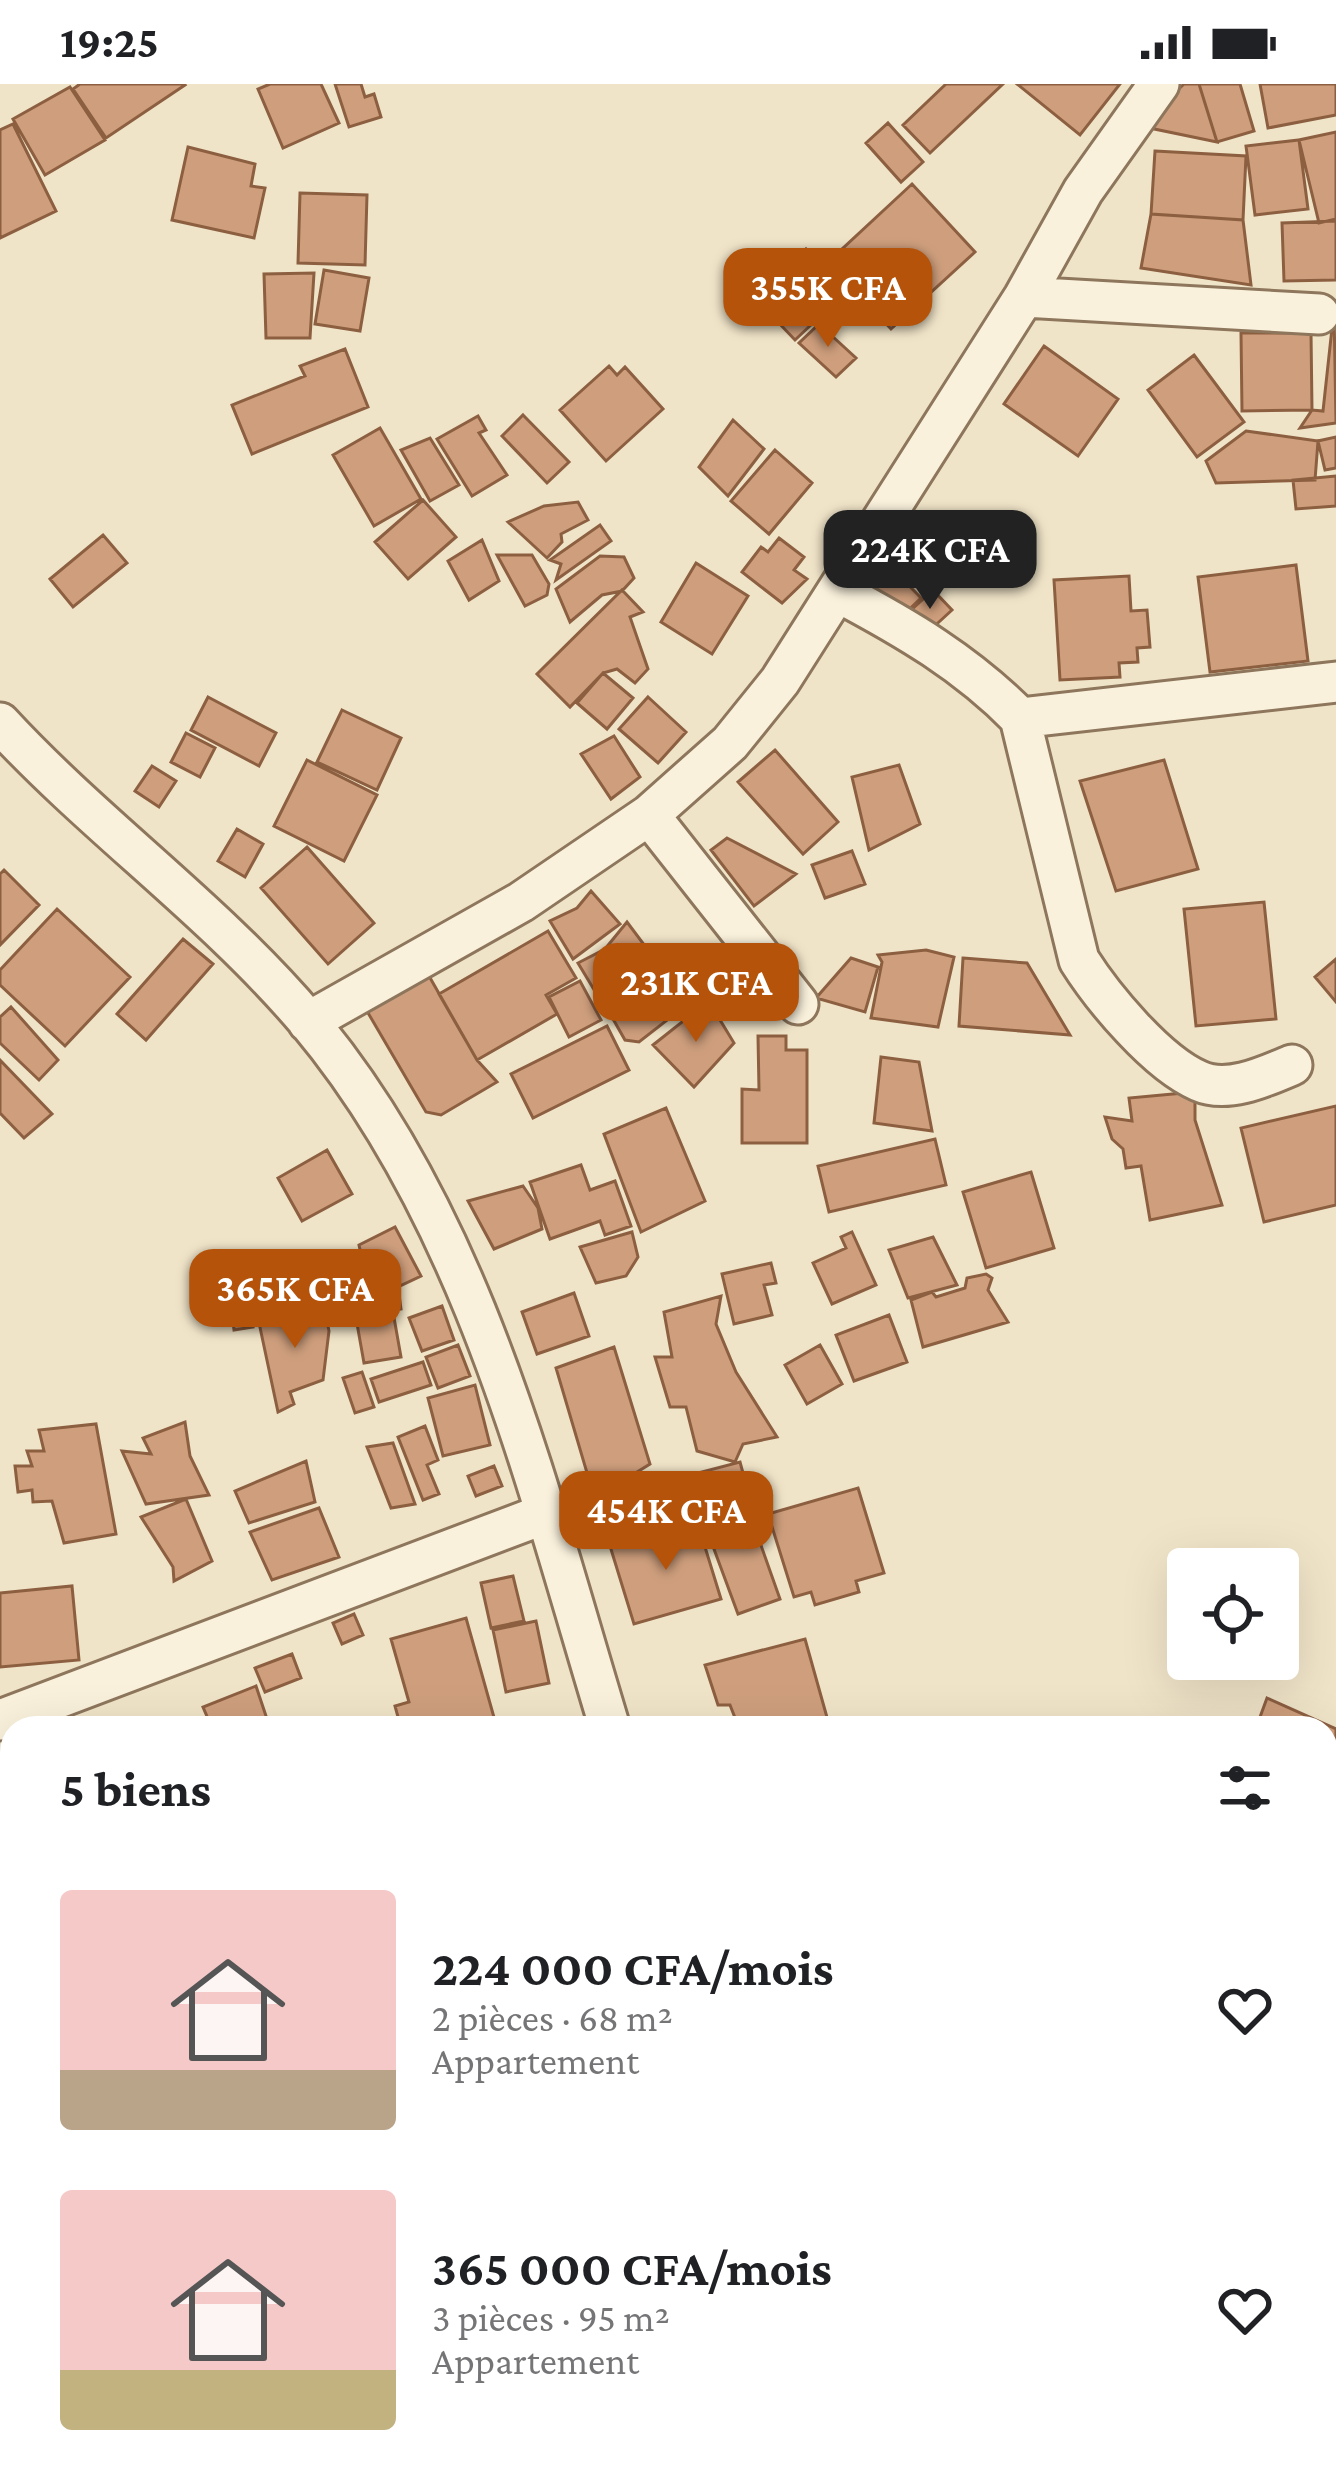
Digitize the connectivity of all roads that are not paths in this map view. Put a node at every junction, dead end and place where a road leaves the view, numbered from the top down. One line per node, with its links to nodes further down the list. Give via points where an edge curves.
1 (1159, 84): 2 (street, via 1083,191)
2 (1024, 296): 3 (street); 4 (street)
3 (1319, 314)
4 (838, 592): 6 (street, via 926,638); 8 (street, via 730,743)
5 (1336, 682): 6 (street)
6 (1020, 718): 11 (street, via 1078,960 1100,995 1201,1083 1250,1082)
7 (0, 723): 10 (street, via 48,775 216,920)
8 (649, 815): 9 (street); 10 (street, via 521,902)
9 (798, 1004)
10 (308, 1022): 12 (street, via 403,1159 442,1235)
11 (1292, 1065)
12 (547, 1513): 13 (street); 14 (street)
13 (11, 1716)
14 (598, 1716)

